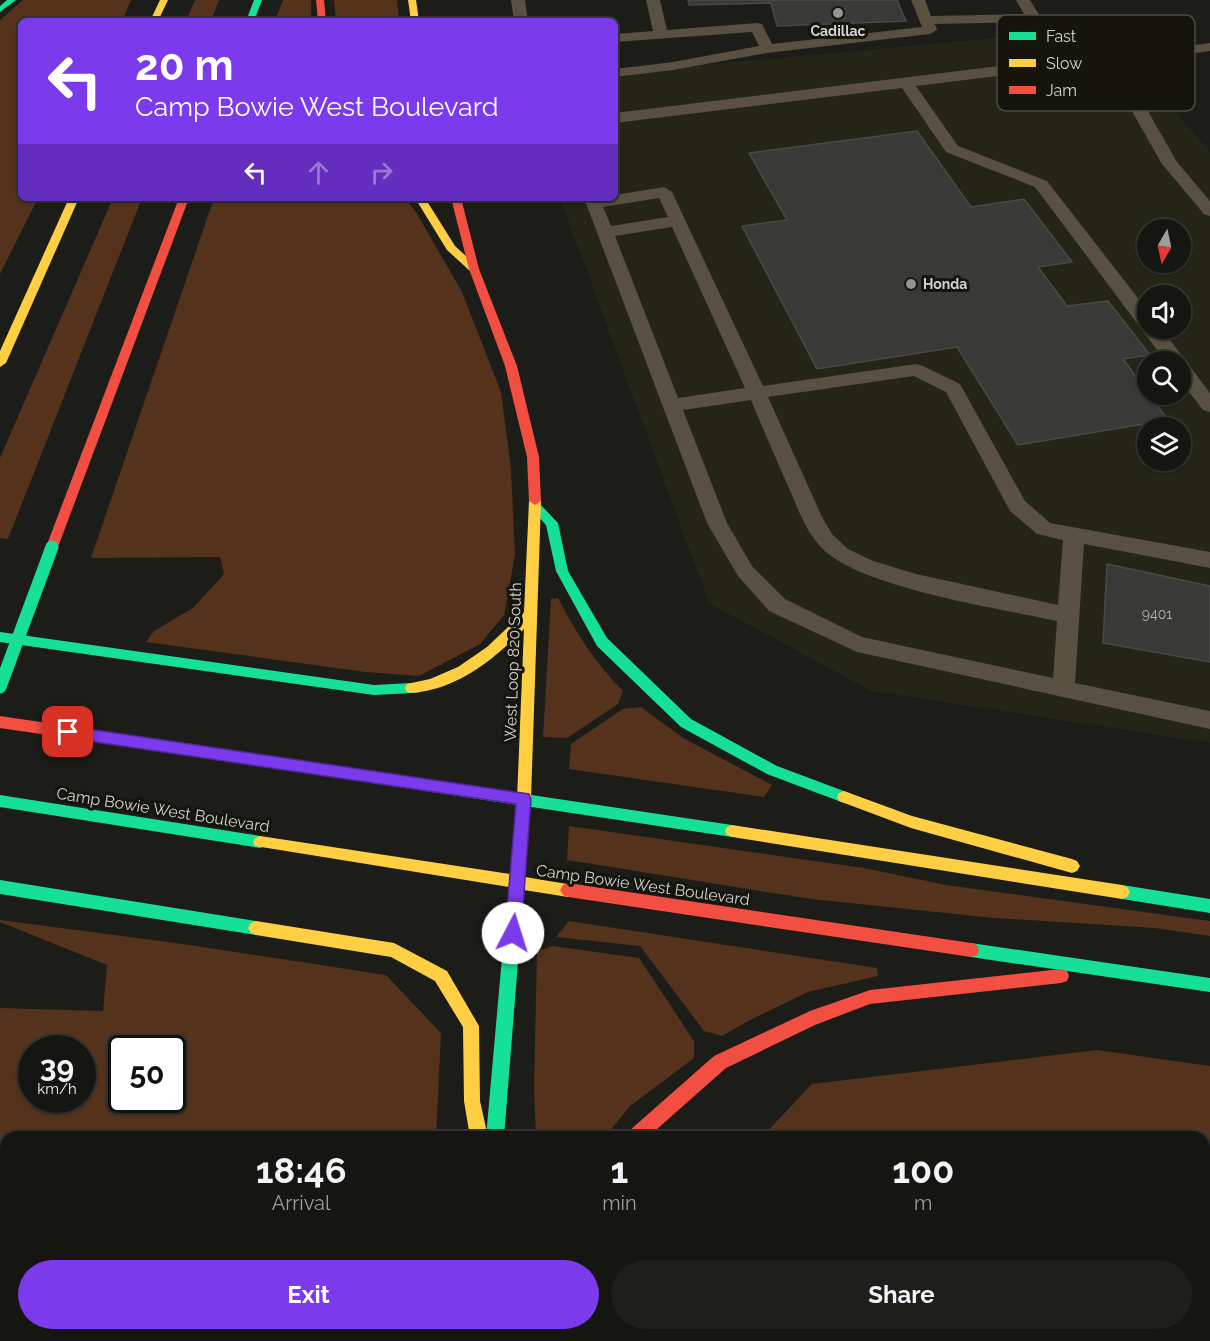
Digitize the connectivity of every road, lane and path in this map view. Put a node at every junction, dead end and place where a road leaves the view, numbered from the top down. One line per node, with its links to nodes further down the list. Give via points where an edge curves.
1 (12, 0): 10 (main road)
2 (164, 0): 12 (main road)
3 (258, 0): 13 (main road)
4 (321, 0): 14 (main road)
5 (412, 0): 15 (main road)
6 (519, 0): 16 (lane)
7 (653, 0): 19 (lane)
8 (918, 0): 18 (lane)
9 (1023, 0): 11 (lane)
10 (0, 10)
11 (1032, 15)
12 (155, 18)
13 (251, 18)
14 (322, 18)
15 (415, 18)
16 (521, 18)
17 (997, 19): 18 (lane)
18 (926, 20): 22 (lane, via 930,30)
19 (661, 34): 20 (lane); 22 (lane, via 757,27)
20 (618, 38)
21 (1210, 47): 23 (lane)
22 (767, 49): 25 (lane)
23 (1195, 49)
24 (997, 72): 26 (lane)
25 (618, 73)
26 (906, 83): 28 (lane); 39 (lane, via 952,148 1041,184)
27 (1140, 111): 35 (lane, via 1170,164)
28 (618, 118)
29 (618, 198): 36 (lane, via 664,192)
30 (73, 201): 40 (main road)
31 (183, 201): 51 (main road, bridge)
32 (422, 201): 38 (main road, via 451,248)
33 (457, 201): 38 (main road, West Loop 820 South)
34 (593, 201): 37 (lane)
35 (1210, 211)
36 (677, 221): 37 (lane); 42 (lane)
37 (605, 232): 43 (lane)
38 (474, 269): 45 (main road, West Loop 820 South, via 511,366 533,457)
39 (1137, 310)
40 (0, 363)
41 (1191, 381): 44 (lane)
42 (757, 393): 43 (lane); 46 (lane, via 916,370 953,388 1017,506 1044,529); 49 (lane, via 812,518 825,539 841,554 914,582)
43 (671, 405): 52 (lane, via 717,523 745,571 777,605 857,644)
44 (1210, 406)
45 (535, 506): 48 (main road, West Loop 820 South); 57 (main road, via 552,523 562,571 602,642 686,723 772,770 911,822)
46 (1074, 534): 47 (lane); 49 (lane)
47 (1210, 560)
48 (531, 613): 50 (main road, via 490,655 447,680 411,688 374,690); 55 (main road, West Loop 820 South)
49 (1068, 615): 52 (lane)
50 (0, 637)
51 (0, 687)
52 (1063, 690): 53 (lane)
53 (1210, 720)
54 (0, 722): 55 (main road)
55 (524, 799): 59 (main road, West Loop 820 South); 61 (main road)
56 (0, 801): 59 (main road, Camp Bowie West Boulevard)
57 (1084, 869)
58 (1107, 875): 61 (main road)
59 (518, 883): 62 (main road, Camp Bowie West Boulevard); 65 (main road, West Loop 820 South)
60 (0, 887): 64 (main road, via 394,950 441,976 471,1026 472,1101)
61 (1210, 904)
62 (1110, 971): 63 (main road, Camp Bowie West Boulevard); 66 (main road, via 870,997 810,1019 720,1062)
63 (1210, 985)
64 (478, 1131)
65 (496, 1131)
66 (640, 1131)

